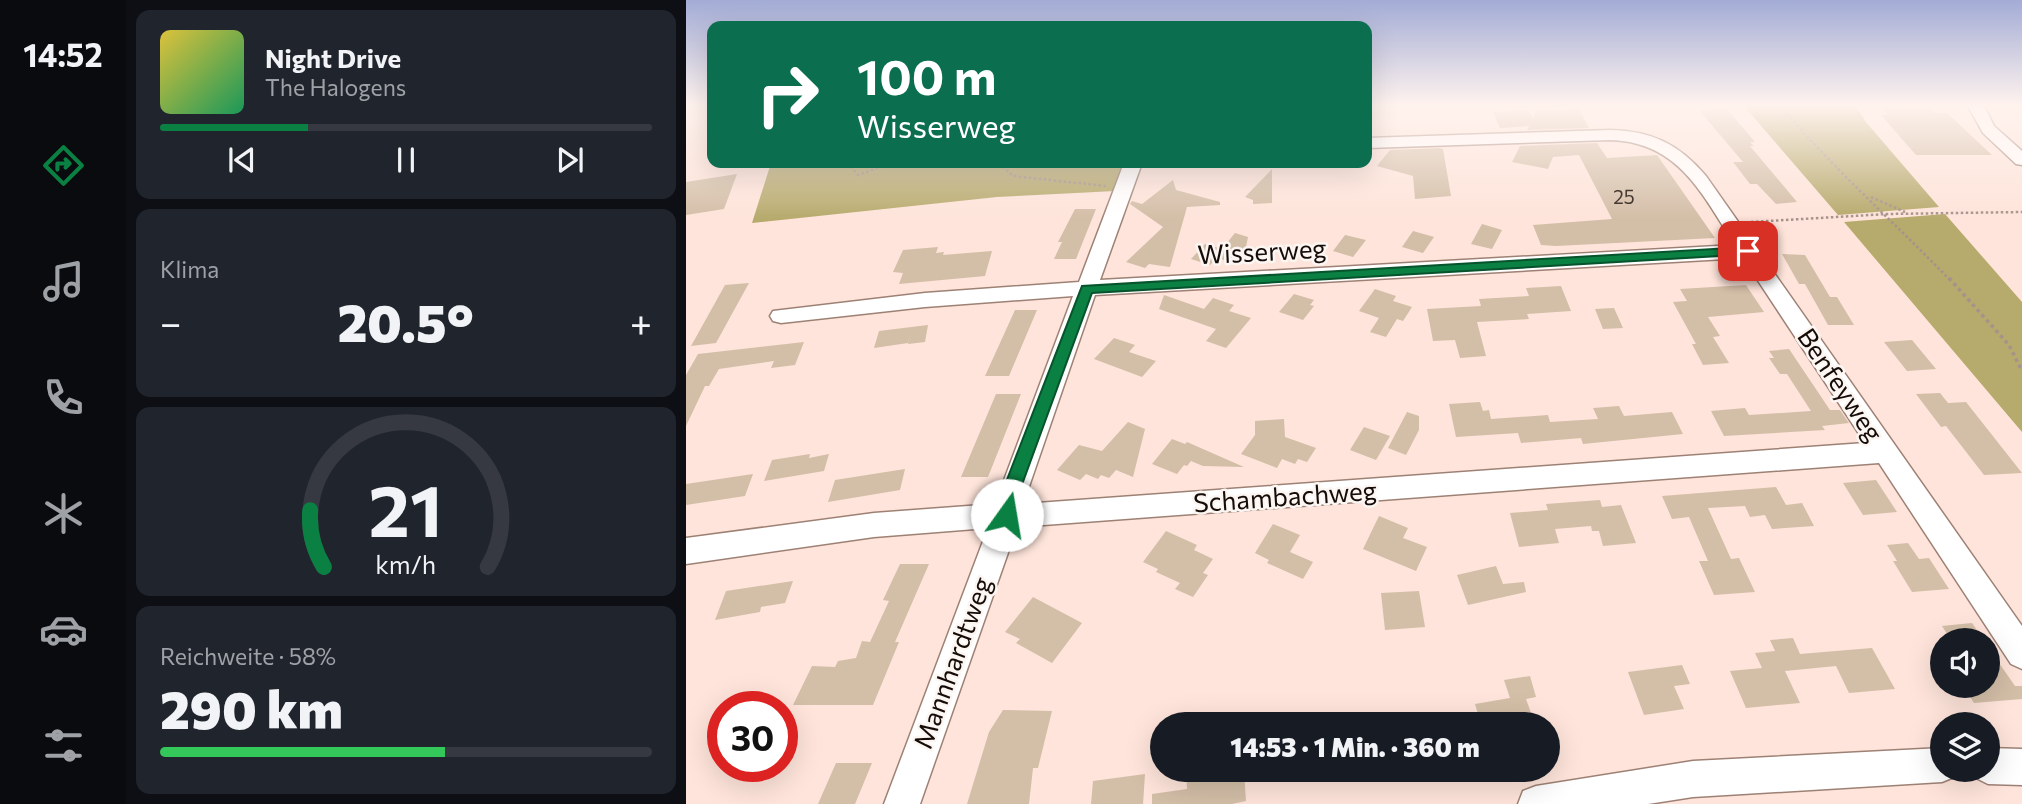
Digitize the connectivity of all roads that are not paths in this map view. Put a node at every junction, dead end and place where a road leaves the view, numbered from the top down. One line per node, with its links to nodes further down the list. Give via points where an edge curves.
1 (1657, 144): 5 (street, Benfeyweg, via 1684,163)
2 (2004, 144): 3 (street)
3 (2022, 160)
4 (1134, 168): 6 (street, Mannhardtweg)
5 (1748, 251): 6 (street, Wisserweg); 8 (street, Benfeyweg)
6 (1087, 289): 7 (street, Wisserweg, via 925,299); 9 (street, Mannhardtweg, via 1012,490)
7 (781, 316)
8 (1886, 452): 9 (street, Schambachweg); 11 (street, Benfeyweg)
9 (1007, 515): 10 (street, Schambachweg, via 874,525); 15 (street, Mannhardtweg)
10 (686, 551)
11 (2022, 653)
12 (1930, 766): 16 (street, via 1693,779)
13 (2000, 766): 14 (street)
14 (2022, 767)
15 (902, 804)
16 (1536, 804)

